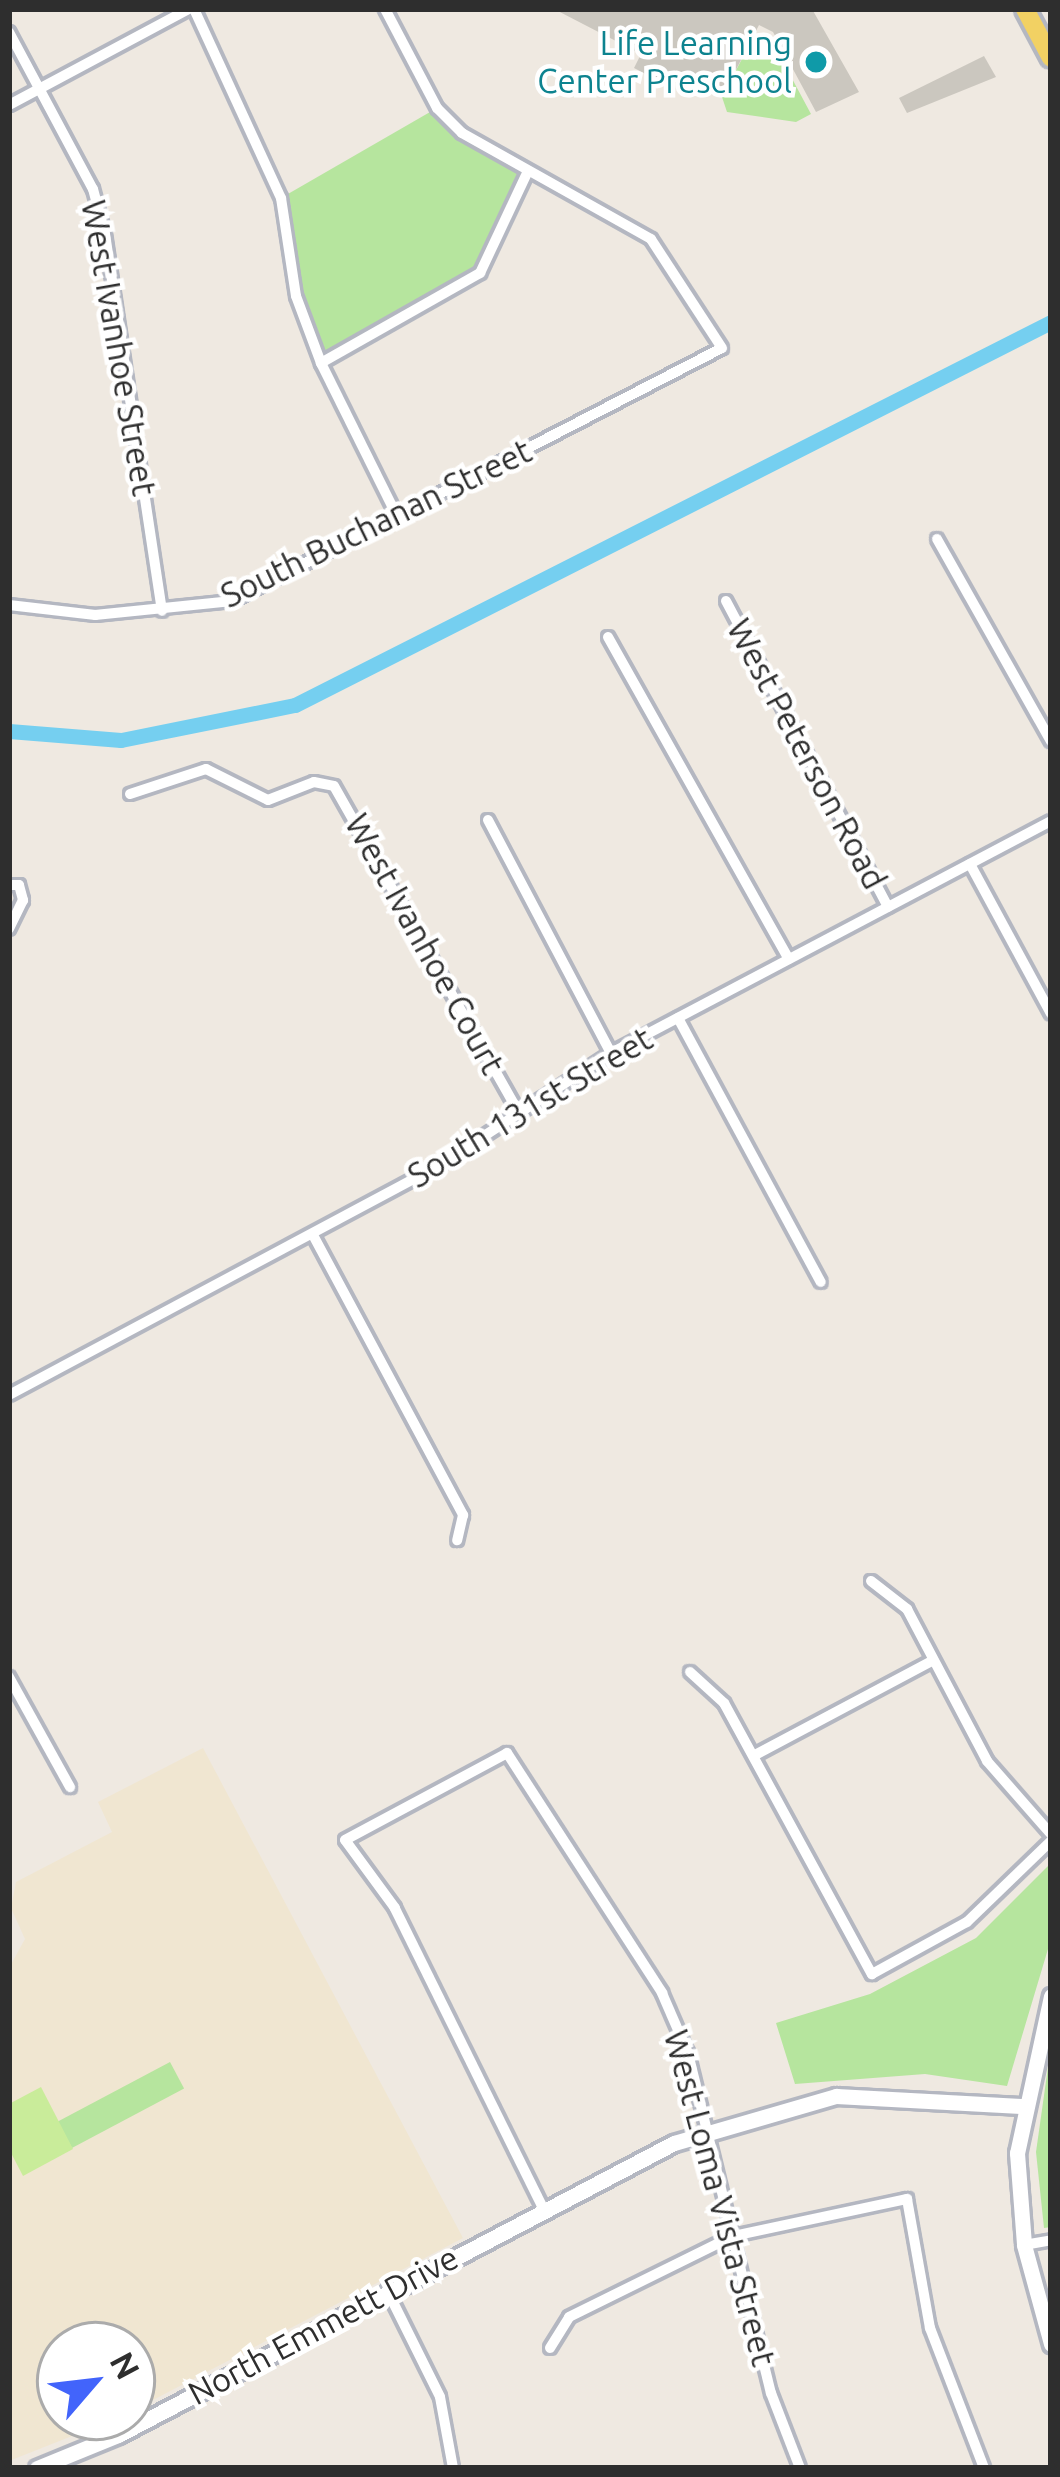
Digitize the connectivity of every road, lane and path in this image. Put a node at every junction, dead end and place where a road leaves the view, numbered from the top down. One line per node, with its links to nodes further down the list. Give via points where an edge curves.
1 (191, 9): 6 (street); 9 (street, via 281,198 296,296)
2 (385, 9): 8 (street, via 437,108)
3 (1030, 11): 5 (main road)
4 (9, 32): 6 (street, West Ivanhoe Street)
5 (1051, 58)
6 (38, 89): 7 (street); 14 (street, West Ivanhoe Street, via 93,189 105,234)
7 (9, 105)
8 (527, 173): 9 (street, via 480,273); 10 (street, South Buchanan Street, via 651,238 722,348)
9 (321, 363): 10 (street)
10 (397, 516): 14 (street, South Buchanan Street, via 232,601)
11 (937, 539): 16 (street)
12 (726, 601): 22 (street, West Peterson Road)
13 (9, 605): 14 (street, South Buchanan Street)
14 (162, 611)
15 (608, 637): 24 (street)
16 (1051, 741)
17 (130, 794): 28 (street, West Ivanhoe Court, via 206,769 268,800 314,782 334,786)
18 (488, 820): 27 (street)
19 (1051, 821): 20 (street, South 131st Street)
20 (970, 864): 22 (street, South 131st Street); 25 (street)
21 (9, 885): 23 (street, via 20,885 22,900)
22 (888, 907): 24 (street, South 131st Street)
23 (9, 929)
24 (789, 959): 26 (street, South 131st Street)
25 (1051, 1014)
26 (678, 1018): 27 (street, South 131st Street); 30 (street)
27 (611, 1053): 28 (street, South 131st Street)
28 (517, 1109): 29 (street, South 131st Street)
29 (313, 1235): 31 (street, South 131st Street); 32 (street, via 463,1515)
30 (820, 1282)
31 (9, 1394)
32 (458, 1540)
33 (871, 1581): 34 (street, via 907,1609)
34 (932, 1661): 37 (street); 39 (street, via 987,1761)
35 (691, 1672): 37 (street, via 724,1703)
36 (9, 1677): 38 (street)
37 (755, 1755): 39 (street, via 872,1974 967,1922)
38 (70, 1787)
39 (1051, 1837)
40 (1051, 1996): 41 (street)
41 (1021, 2106): 42 (street, North Emmett Drive, via 880,2093 795,2104); 46 (street)
42 (707, 2131): 43 (street, North Emmett Drive); 43 (street, West Loma Vista Street, via 662,1993 507,1753 345,1840 395,1908); 44 (street, West Loma Vista Street)
43 (543, 2208): 47 (street, North Emmett Drive)
44 (733, 2236): 49 (street, via 569,2317); 50 (street, West Loma Vista Street); 54 (street, via 907,2199 930,2328)
45 (1051, 2240): 46 (street)
46 (1024, 2245): 48 (street)
47 (387, 2290): 51 (street, North Emmett Drive); 52 (street, via 440,2397)
48 (1051, 2344)
49 (550, 2348)
50 (799, 2466): 53 (street)
51 (37, 2468)
52 (453, 2468)
53 (781, 2468)
54 (984, 2468)

